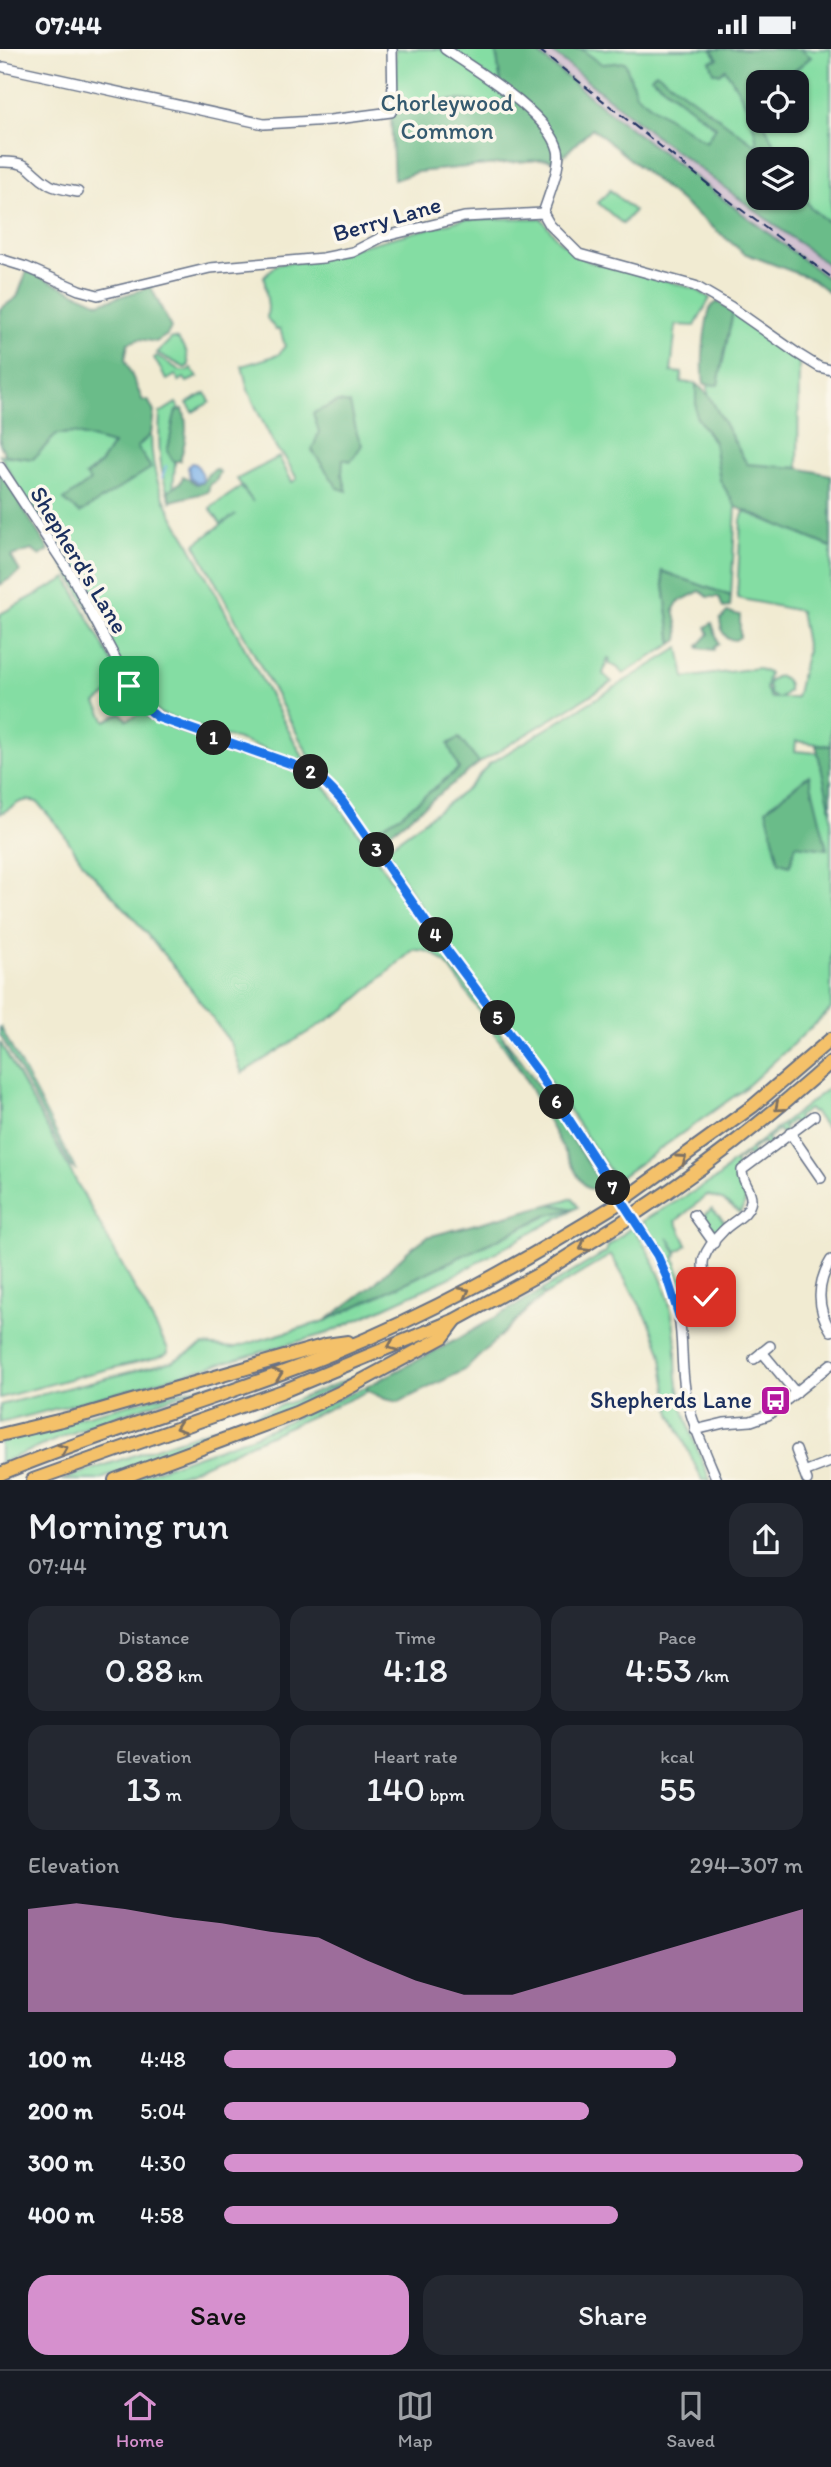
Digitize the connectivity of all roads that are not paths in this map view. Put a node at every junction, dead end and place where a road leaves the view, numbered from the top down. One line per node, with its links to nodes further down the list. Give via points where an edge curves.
1 (392, 49): 3 (street, via 391,112 299,123 264,124)
2 (445, 49): 6 (street, via 509,93 546,128 558,150)
3 (4, 67)
4 (0, 162): 5 (street, via 28,166)
5 (71, 194)
6 (543, 213): 7 (street, Berry Lane, via 464,216 382,237 353,252 210,268 98,295); 8 (street, via 579,254 695,286 819,367)
7 (0, 259)
8 (831, 370)
9 (0, 467): 18 (street, Shepherd's Lane, via 70,573 129,686 149,712 311,772 342,801 538,1072 657,1255)
10 (831, 1039): 21 (highway, one-way to 10, bridge, via 457,1296 614,1206 752,1106)
11 (831, 1062): 19 (highway, one-way to 19, bridge, via 762,1122 636,1213)
12 (814, 1116): 13 (street)
13 (790, 1133): 14 (street); 16 (street, via 742,1170 751,1202)
14 (821, 1178)
15 (694, 1215): 16 (street)
16 (714, 1243): 18 (street, via 703,1260 705,1301 696,1311)
17 (831, 1260): 20 (street, via 823,1276 820,1302)
18 (679, 1316): 25 (street, Shepherd's Lane, via 684,1382)
19 (455, 1320): 31 (highway, one-way to 31, via 283,1391); 32 (highway, via 443,1337 317,1403)
20 (831, 1331)
21 (358, 1342): 26 (highway, via 326,1345 87,1414); 29 (highway, one-way to 21)
22 (754, 1359): 24 (street, via 766,1349)
23 (831, 1364): 24 (street)
24 (796, 1393): 25 (street, via 759,1419)
25 (695, 1430): 33 (street, Shepherd's Lane)
26 (0, 1434)
27 (796, 1450): 30 (street)
28 (830, 1462): 30 (street)
29 (0, 1474)
30 (806, 1476)
31 (33, 1480)
32 (115, 1480)
33 (717, 1480)

